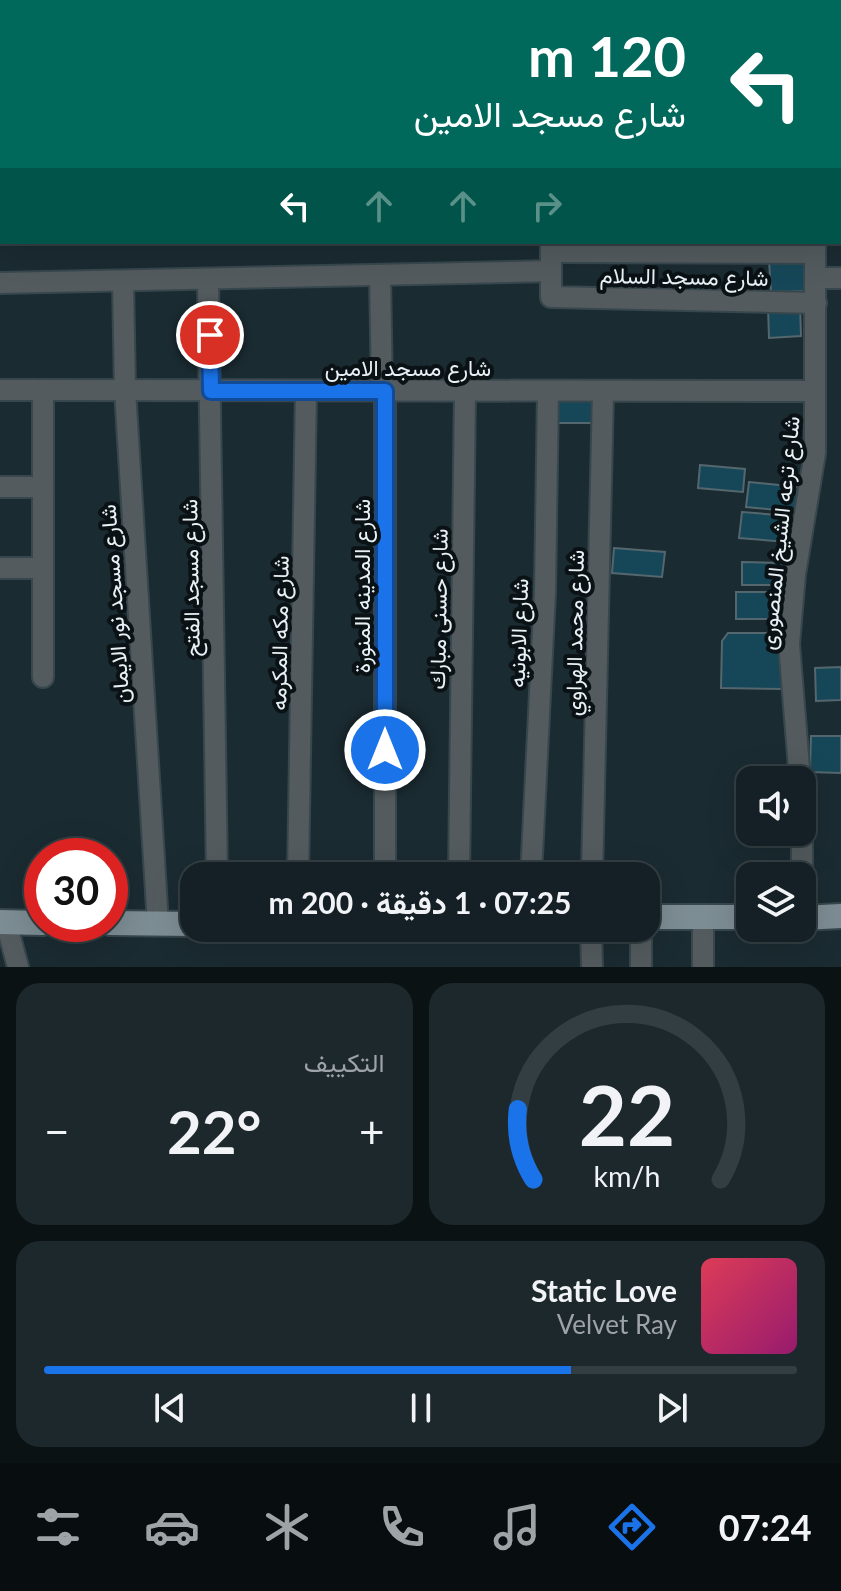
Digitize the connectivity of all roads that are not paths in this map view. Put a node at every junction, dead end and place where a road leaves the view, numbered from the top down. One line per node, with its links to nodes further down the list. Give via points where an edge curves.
1 (815, 248): 2 (street); 4 (street, شارع ترعه الشيخ المنصورى)
2 (551, 255): 3 (street); 9 (street, شارع مسجد السلام, via 551,297)
3 (380, 275): 6 (street); 15 (street, شارع المدينه المنورة)
4 (815, 278): 5 (street); 9 (street, شارع ترعه الشيخ المنصورى)
5 (841, 278)
6 (208, 279): 7 (street); 13 (street, شارع مسجد الفتح)
7 (123, 281): 8 (street); 12 (street, شارع مسجد نور الايمان)
8 (0, 283)
9 (816, 303): 17 (street, شارع ترعه الشيخ المنصورى)
10 (0, 390): 11 (street, شارع مسجد الامين)
11 (43, 390): 12 (street, شارع مسجد الامين); 21 (street)
12 (125, 390): 13 (street, شارع مسجد الامين); 40 (street, شارع مسجد نور الايمان)
13 (211, 391): 14 (street, شارع مسجد الامين); 26 (street, شارع مسجد الفتح)
14 (306, 391): 15 (street, شارع مسجد الامين); 27 (street, شارع مكه المكرمه)
15 (383, 391): 16 (street, شارع مسجد الامين); 28 (street, شارع المدينه المنورة)
16 (465, 391): 18 (street, شارع مسجد الامين); 29 (street, شارع حسنى مبارك)
17 (815, 391): 19 (street, شارع مسجد الامين); 25 (street, شارع ترعه الشيخ المنصورى, via 815,453 789,644)
18 (548, 392): 19 (street, شارع مسجد الامين); 30 (street, شارع الابونيه)
19 (603, 392): 31 (street, شارع محمد الهراوي)
20 (0, 487): 21 (street)
21 (43, 487): 23 (street)
22 (0, 568): 23 (street)
23 (41, 568): 24 (street)
24 (43, 677)
25 (799, 766)
26 (217, 862)
27 (298, 862)
28 (385, 862)
29 (459, 862)
30 (532, 862)
31 (592, 862)
32 (703, 915): 33 (main road); 35 (main road); 47 (street)
33 (736, 916)
34 (841, 916): 36 (main road)
35 (660, 917)
36 (816, 917)
37 (3, 922): 38 (main road); 44 (street)
38 (24, 923)
39 (128, 923): 40 (main road)
40 (158, 924): 41 (main road)
41 (180, 924)
42 (591, 942): 45 (street)
43 (641, 942): 46 (street)
44 (18, 967)
45 (592, 967)
46 (641, 967)
47 (703, 967)

